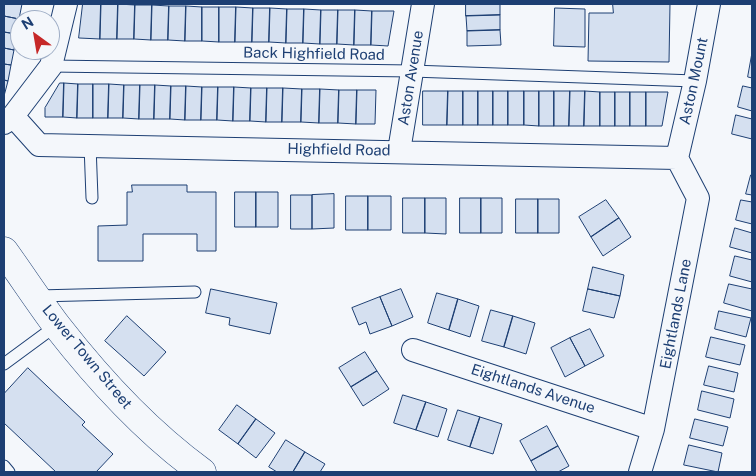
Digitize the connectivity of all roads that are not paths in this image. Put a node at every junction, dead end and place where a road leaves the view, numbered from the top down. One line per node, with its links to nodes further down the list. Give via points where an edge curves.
1 (66, 4): 4 (street)
2 (422, 4): 5 (street, Aston Avenue)
3 (709, 4): 6 (street, Aston Mount)
4 (51, 66): 5 (lane, Back Highfield Road); 7 (street)
5 (412, 71): 6 (lane, Back Highfield Road); 9 (street, Aston Avenue)
6 (695, 81): 10 (street, Aston Mount)
7 (8, 120): 8 (street, Highfield Road, via 39,145)
8 (90, 145): 9 (street, Highfield Road); 11 (lane)
9 (399, 151): 10 (street, Highfield Road)
10 (677, 158): 18 (street, Eightlands Lane, via 698,198)
11 (92, 198)
12 (4, 251): 14 (main road, Lower Town Street)
13 (195, 292): 14 (lane)
14 (36, 296): 15 (main road, Lower Town Street)
15 (57, 326): 17 (lane); 21 (main road, Lower Town Street, via 109,388 173,450)
16 (413, 350): 18 (street, Eightlands Avenue)
17 (4, 364)
18 (653, 429): 22 (street, Eightlands Lane)
19 (4, 466): 20 (lane)
20 (9, 472)
21 (202, 472)
22 (640, 472)

